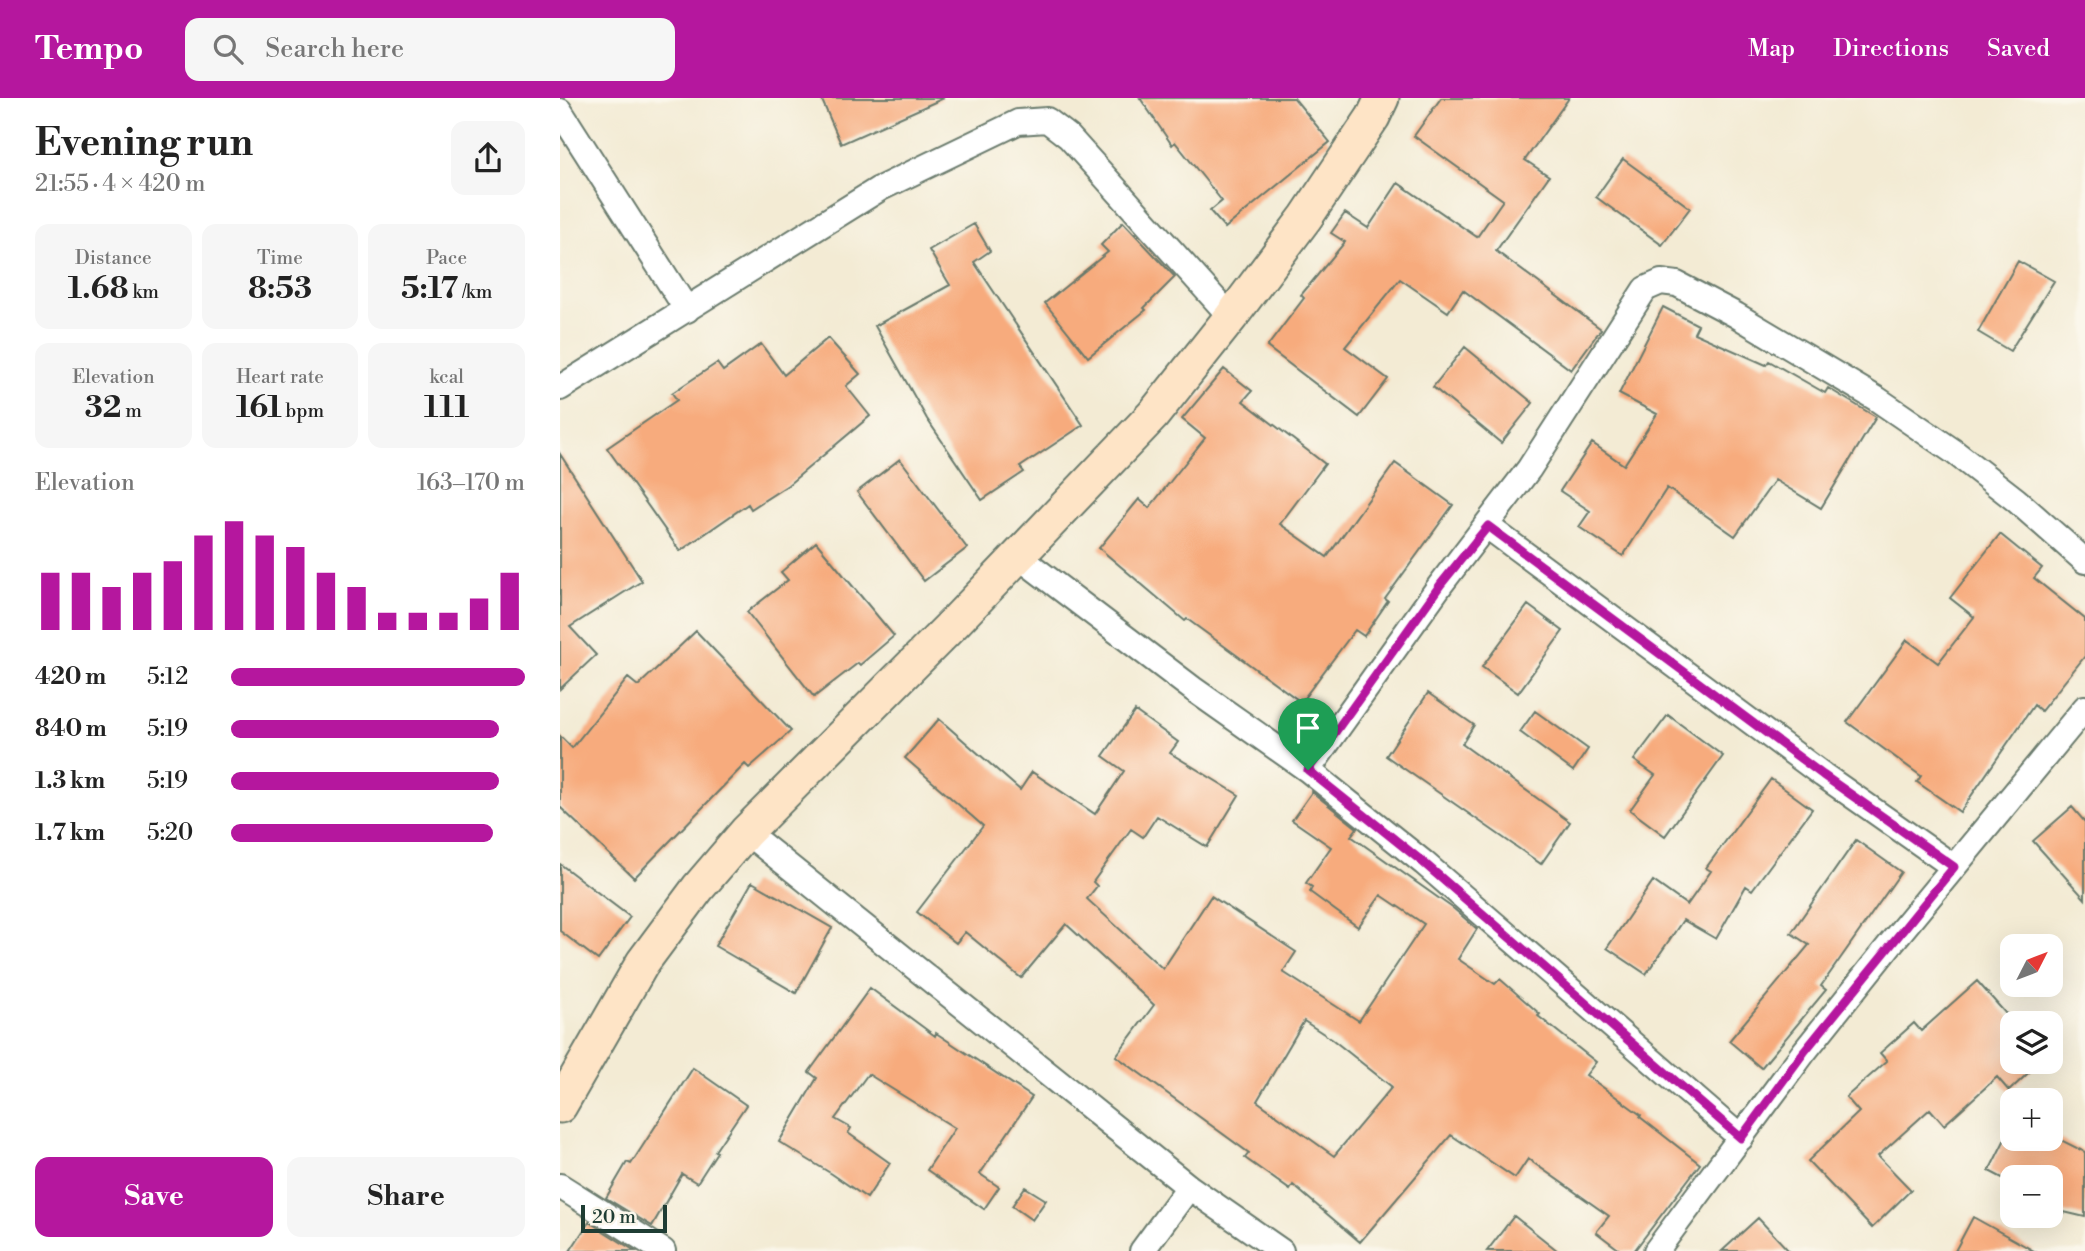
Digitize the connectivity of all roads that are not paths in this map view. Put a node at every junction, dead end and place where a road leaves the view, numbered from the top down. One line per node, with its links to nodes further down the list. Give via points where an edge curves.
1 (1382, 98): 5 (street, via 1306,217)
2 (1042, 109): 4 (street, via 879,189); 5 (street)
3 (560, 111): 4 (street)
4 (687, 310): 6 (street)
5 (1231, 317): 8 (street, via 1153,415)
6 (560, 388)
7 (1488, 526): 9 (street, via 1645,289 1661,282 1676,284 1736,315 1877,399 2016,500); 11 (street); 13 (street)
8 (1018, 556): 11 (street); 12 (street)
9 (2085, 561)
10 (2085, 708): 13 (street)
11 (1308, 770): 15 (street, via 1424,863)
12 (746, 832): 14 (street, via 643,962); 17 (street)
13 (1954, 867): 15 (street, via 1804,1052)
14 (560, 1106)
15 (1741, 1138): 21 (street)
16 (560, 1185): 18 (street)
17 (1189, 1187): 19 (street); 20 (street)
18 (663, 1251)
19 (1142, 1251)
20 (1281, 1251)
21 (1656, 1251)

